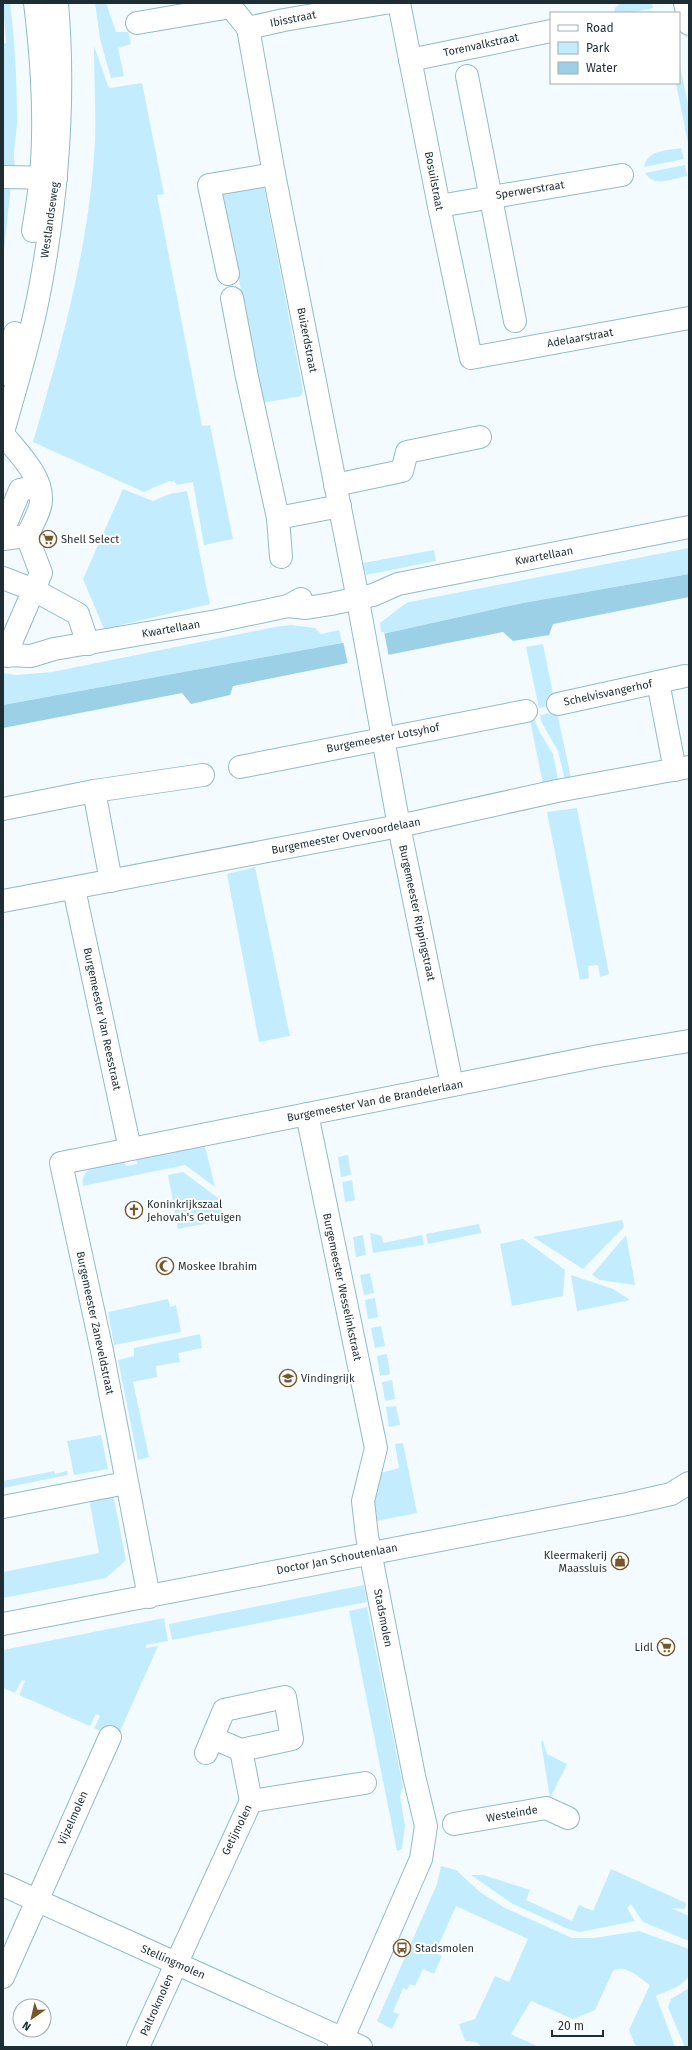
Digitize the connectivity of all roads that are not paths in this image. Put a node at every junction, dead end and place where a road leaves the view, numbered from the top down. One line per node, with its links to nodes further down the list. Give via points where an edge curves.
1 (35, 3): 16 (street, Westlandseweg, via 41,48)
2 (57, 3): 16 (street, Westlandseweg, via 61,49 60,128)
3 (385, 3): 6 (street, Ibisstraat)
4 (399, 3): 11 (street, Bosuilstraat)
5 (685, 3): 8 (street)
6 (282, 11): 9 (street, Ibisstraat)
7 (137, 23): 9 (street, via 231,7)
8 (689, 24)
9 (248, 28): 13 (street, Buizerdstraat)
10 (550, 31): 11 (street, Torenvalkstraat)
11 (410, 60): 18 (street, Bosuilstraat)
12 (467, 76): 17 (street)
13 (274, 174): 19 (street, via 209,185); 27 (street, Buizerdstraat)
14 (622, 175): 17 (street, Sperwerstraat)
15 (3, 177): 16 (street)
16 (49, 177): 24 (street, Westlandseweg, via 11,350); 25 (street, Westlandseweg, via 41,283 24,359)
17 (491, 196): 18 (street, Sperwerstraat); 22 (street)
18 (439, 206): 23 (street, Bosuilstraat)
19 (228, 274)
20 (232, 298): 30 (street, via 246,378)
21 (689, 318): 23 (street, Adelaarstraat)
22 (515, 321)
23 (471, 358)
24 (3, 374)
25 (3, 433): 28 (street, via 30,469)
26 (480, 437): 27 (street, via 407,452 402,471)
27 (335, 485): 29 (street, Buizerdstraat)
28 (38, 486): 32 (street, via 20,490); 33 (street, via 41,502)
29 (340, 506): 30 (street); 38 (street, Buizerdstraat)
30 (278, 518): 35 (street)
31 (689, 527): 38 (street, Kwartellaan, via 398,584 386,581)
32 (3, 531)
33 (27, 536): 34 (street); 37 (street, via 41,573)
34 (3, 539)
35 (281, 557)
36 (3, 578): 37 (street)
37 (34, 590): 39 (street, via 78,614); 40 (street)
38 (356, 591): 39 (street, Kwartellaan, via 308,594 288,606); 45 (street, Burgemeester Rippingstraat)
39 (88, 644): 40 (street, Kwartellaan, via 54,649 31,656)
40 (6, 647)
41 (685, 676): 42 (street, Schelvisvangerhof)
42 (658, 682): 43 (street, Schelvisvangerhof); 47 (street, Schelvisvangerhof)
43 (558, 704)
44 (526, 711): 45 (street, Burgemeester Lotsyhof)
45 (383, 737): 46 (street, Burgemeester Lotsyhof); 51 (street, Burgemeester Rippingstraat)
46 (240, 766)
47 (682, 769): 51 (street, Burgemeester Overvoordelaan, via 557,791)
48 (203, 775): 49 (street)
49 (94, 791): 50 (street); 52 (street)
50 (3, 809)
51 (399, 826): 52 (street, Burgemeester Overvoordelaan); 56 (street, Burgemeester Rippingstraat)
52 (111, 881): 53 (street, Burgemeester Overvoordelaan)
53 (74, 889): 54 (street, Burgemeester Overvoordelaan); 58 (street, Burgemeester Van Reesstraat)
54 (3, 901)
55 (689, 1041): 56 (street, Burgemeester Van de Brandelerlaan)
56 (452, 1085): 57 (street, Burgemeester Van de Brandelerlaan)
57 (307, 1114): 58 (street, Burgemeester Van de Brandelerlaan); 63 (street, Burgemeester Wesselinkstraat, via 376,1448 363,1501)
58 (130, 1149): 59 (street, Burgemeester Van de Brandelerlaan)
59 (61, 1163): 60 (street, Burgemeester Zaneveldstraat, via 102,1350)
60 (126, 1483): 62 (street); 64 (street, Burgemeester Zaneveldstraat)
61 (683, 1491): 63 (street, Doctor Jan Schoutenlaan, via 594,1511)
62 (3, 1507)
63 (371, 1553): 64 (street, Doctor Jan Schoutenlaan); 76 (street, Stadsmolen, via 426,1826 421,1859)
64 (149, 1597): 65 (street, Doctor Jan Schoutenlaan)
65 (3, 1624)
66 (110, 1737): 73 (street, Vijzelmolen)
67 (241, 1750): 67 (street, via 209,1745 224,1710 286,1697 292,1739); 69 (street)
68 (364, 1783): 69 (street, Getijmolen)
69 (250, 1801): 74 (street, Getijmolen)
70 (568, 1818): 71 (street, Westeinde, via 546,1808)
71 (454, 1824)
72 (3, 1885): 73 (street, Stellingmolen)
73 (36, 1899): 74 (street, Stellingmolen); 75 (street, Vijzelmolen)
74 (175, 1964): 76 (street, Stellingmolen); 77 (street, Paltrokmolen)
75 (3, 1978)
76 (348, 2044)
77 (138, 2047)

